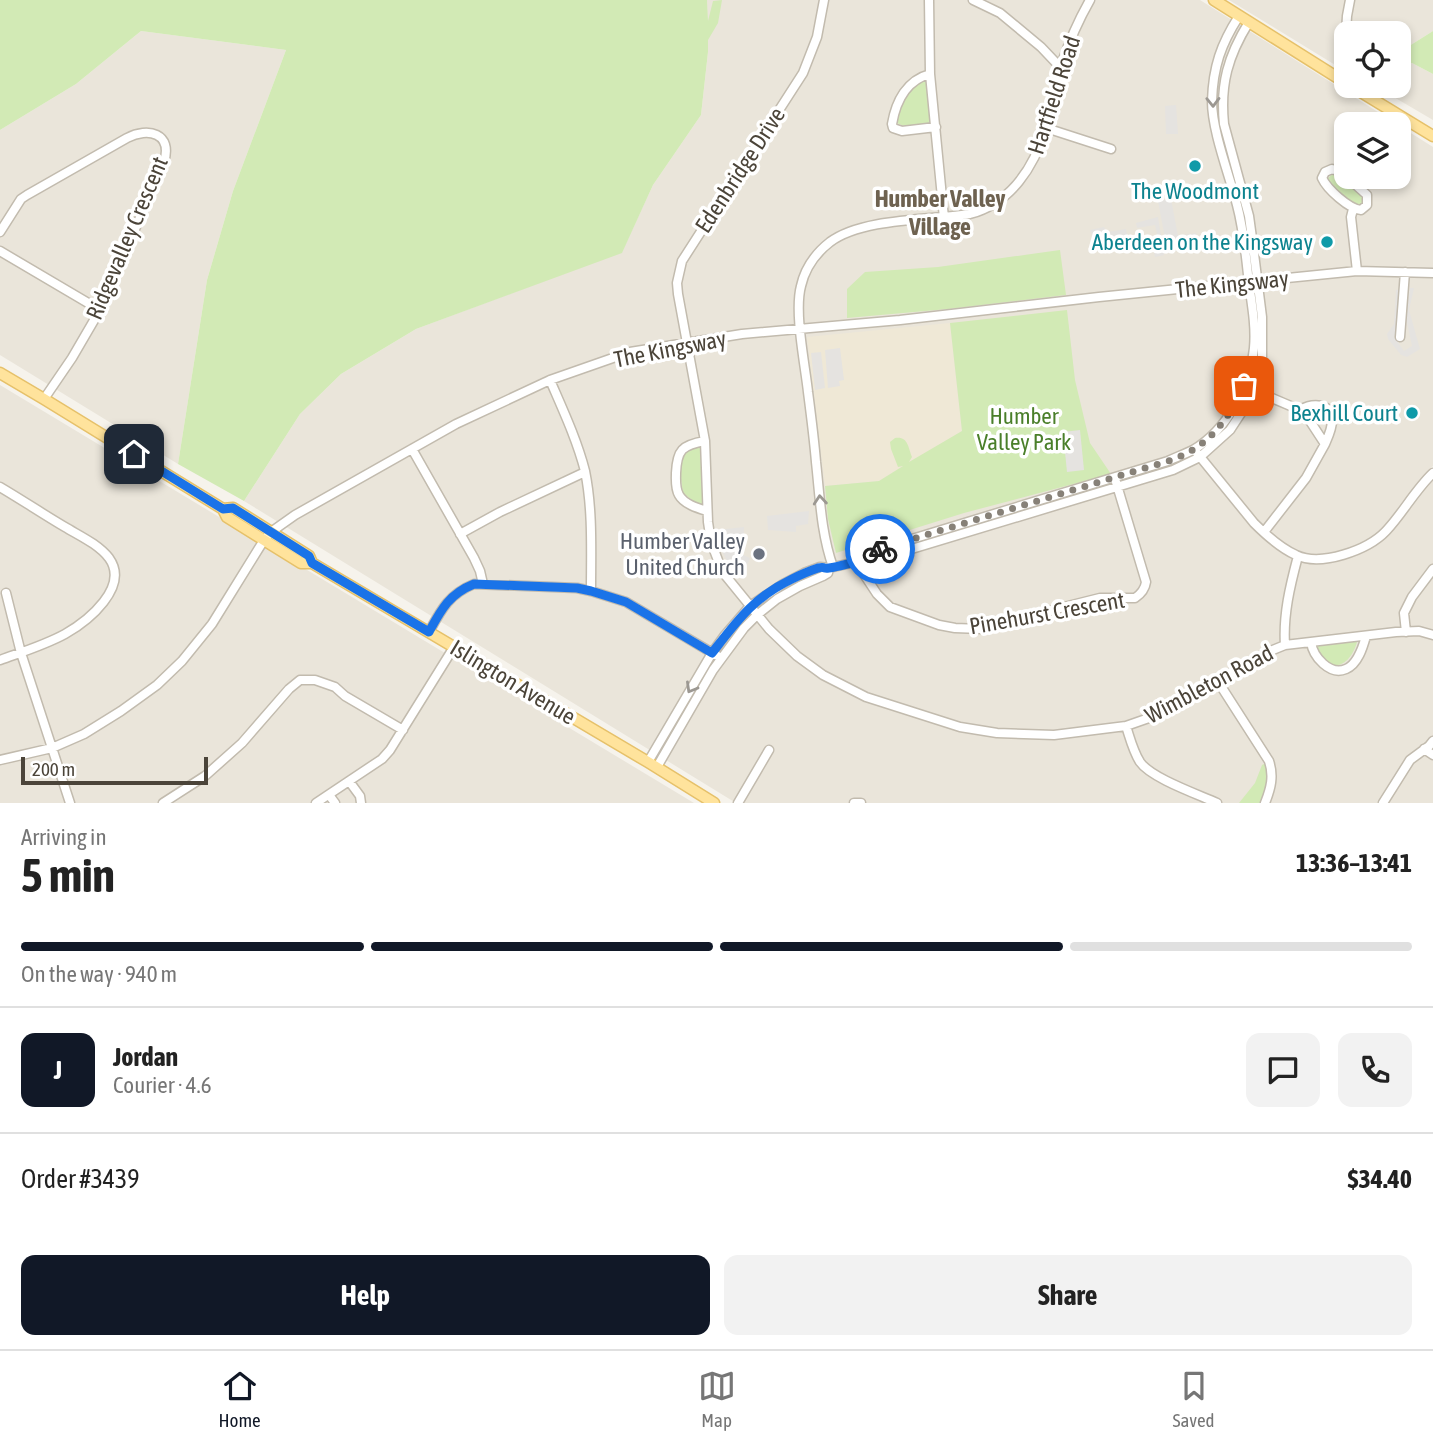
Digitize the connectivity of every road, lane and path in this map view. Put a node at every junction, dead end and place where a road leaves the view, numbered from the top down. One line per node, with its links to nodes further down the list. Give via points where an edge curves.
1 (824, 0): 33 (street, Edenbridge Drive, via 817,37 803,73 682,261 677,283)
2 (930, 0): 13 (street)
3 (973, 0): 10 (street, via 1000,13)
4 (1090, 0): 10 (street, Hartfield Road)
5 (1214, 0): 7 (main road)
6 (1350, 0): 8 (street)
7 (1239, 16): 9 (main road); 11 (street)
8 (1347, 21)
9 (1249, 22): 12 (street); 14 (main road)
10 (1060, 66): 17 (street, Hartfield Road)
11 (1215, 69): 12 (street); 29 (street, one-way to 29, via 1213,115)
12 (1226, 72): 29 (street, via 1224,124 1249,216)
13 (930, 74): 16 (street); 16 (street, via 906,89 892,124 902,131)
14 (1334, 75)
15 (1370, 98): 18 (main road)
16 (936, 127): 23 (street)
17 (1046, 128): 19 (street); 23 (street, Hartfield Road, via 1028,170 1012,190 980,211)
18 (1433, 136)
19 (1111, 149)
20 (1334, 170): 22 (street, via 1322,178)
21 (1360, 189): 22 (street, via 1368,203 1364,209)
22 (1353, 209): 26 (street)
23 (944, 218): 31 (street, Hartfield Road, via 870,226 829,243 804,276 799,299)
24 (0, 232): 30 (street, Ridgevalley Crescent, via 21,199 33,190 135,133 162,139 164,162)
25 (0, 251): 30 (street)
26 (1357, 271): 27 (street, The Kingsway); 29 (street, The Kingsway)
27 (1405, 272): 28 (street, The Kingsway); 32 (street)
28 (1433, 273)
29 (1254, 283): 31 (street, The Kingsway); 36 (street, via 1254,348); 37 (street, via 1263,328 1262,363)
30 (100, 310): 38 (street, Ridgevalley Crescent)
31 (801, 329): 33 (street, The Kingsway); 54 (street, Hartfield Road, one-way to 31, via 821,520)
32 (1400, 337)
33 (686, 343): 35 (street, The Kingsway, via 630,352); 40 (street, Wimbleton Road)
34 (0, 373): 38 (main road, Islington Avenue)
35 (550, 380): 42 (street, The Kingsway); 44 (street)
36 (1244, 386): 37 (street); 43 (street, via 1225,421)
37 (1253, 390): 39 (street); 43 (street, via 1230,430)
38 (44, 399): 51 (main road, Islington Avenue, via 223,509 233,508)
39 (1300, 410): 41 (street); 41 (street, via 1318,405 1331,413)
40 (705, 441): 48 (street, Wimbleton Road); 48 (street, via 681,450 676,484 682,498)
41 (1325, 444): 49 (street, via 1306,478)
42 (412, 449): 50 (street); 51 (street, The Kingsway, via 315,503)
43 (1197, 453): 46 (street, via 1173,470); 49 (street)
44 (585, 471): 50 (street); 57 (street)
45 (1433, 473): 52 (street, via 1371,544 1332,558)
46 (1116, 482): 53 (street, via 872,561); 53 (street, Pinehurst Crescent, via 1146,582 1135,597 1087,601 981,629 956,628 890,607)
47 (0, 487): 68 (street, via 100,548 115,571 111,591 97,610 65,634)
48 (707, 511): 59 (street, Wimbleton Road, via 719,563)
49 (1264, 533): 52 (street)
50 (460, 534): 56 (street)
51 (267, 536): 61 (main road, Islington Avenue, via 309,556 312,563); 76 (street, The Kingsway, via 212,624 170,673 121,711)
52 (1298, 556): 66 (street, via 1288,597)
53 (856, 562): 54 (street)
54 (831, 568): 59 (street, via 820,567 794,578); 60 (street)
55 (1433, 569): 62 (street, via 1404,612)
56 (483, 584): 57 (street); 61 (street, via 463,588 452,597)
57 (591, 591): 69 (street, via 626,602)
58 (6, 593): 68 (street)
59 (750, 606): 60 (street, Wimbleton Road); 69 (street)
60 (757, 615): 70 (street); 73 (street, Wimbleton Road, via 782,643 823,675 866,697 960,727 1034,736)
61 (429, 632): 67 (main road, Islington Avenue)
62 (1406, 632): 63 (street, Wimbleton Road); 64 (street, Wimbleton Road)
63 (1433, 635)
64 (1366, 636): 65 (street, Wimbleton Road); 65 (street, via 1357,658 1343,670 1322,662)
65 (1311, 642): 66 (street, Wimbleton Road)
66 (1285, 645): 72 (street, Wimbleton Road)
67 (454, 647): 74 (street); 81 (main road, Islington Avenue)
68 (21, 653): 71 (street); 76 (street)
69 (712, 653): 70 (street); 81 (street, one-way to 81)
70 (720, 659): 81 (street)
71 (0, 660)
72 (1217, 680): 73 (street, Wimbleton Road, via 1166,712); 94 (street, via 1269,761 1272,782)
73 (1126, 726): 93 (street, via 1135,753 1151,773)
74 (403, 730): 82 (street, via 382,759); 85 (street, via 335,687 300,680 242,743 205,776)
75 (1433, 741): 78 (street)
76 (52, 748): 80 (street, The Kingsway); 84 (street)
77 (769, 750): 90 (street)
78 (1423, 750): 79 (street); 95 (street, via 1410,760)
79 (1433, 755)
80 (0, 760)
81 (652, 765): 89 (main road, Islington Avenue)
82 (349, 781): 83 (street); 88 (street)
83 (329, 795): 86 (street); 87 (street)
84 (70, 803)
85 (163, 803)
86 (316, 803)
87 (335, 803)
88 (361, 803)
89 (714, 803)
90 (738, 803)
91 (854, 803): 92 (street)
92 (860, 803)
93 (1217, 803)
94 (1265, 803)
95 (1383, 803)

